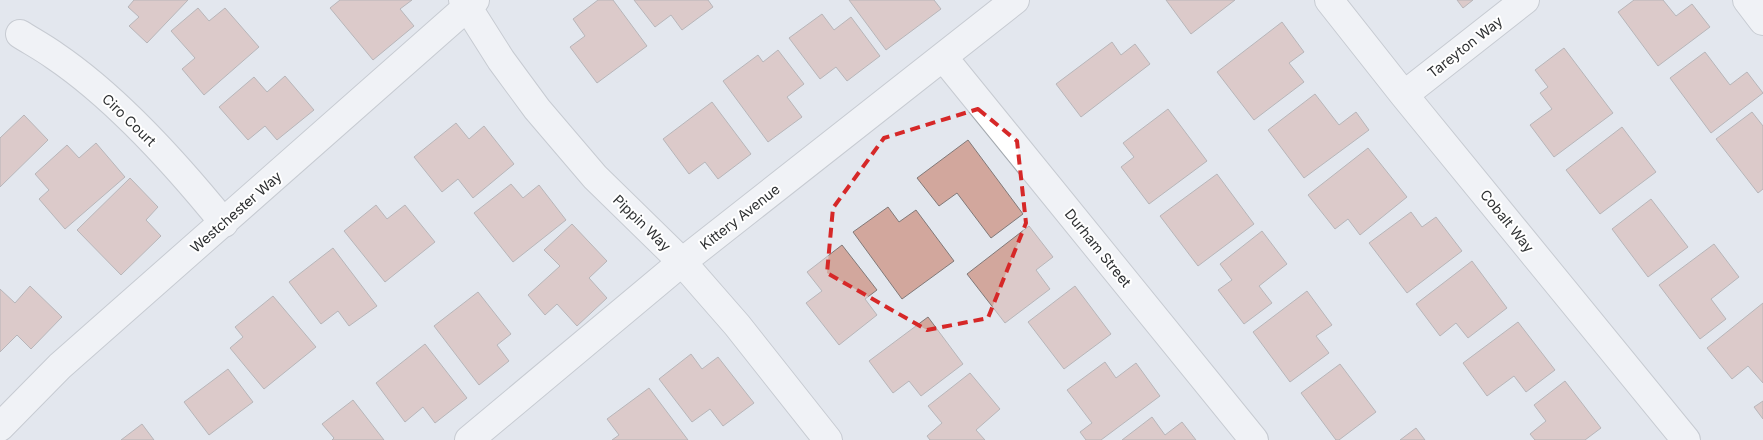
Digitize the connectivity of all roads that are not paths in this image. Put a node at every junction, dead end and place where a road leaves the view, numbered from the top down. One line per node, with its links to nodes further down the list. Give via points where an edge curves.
1 (1015, 0): 8 (street, Kittery Avenue)
2 (1329, 0): 9 (street, Cobalt Way)
3 (1525, 0): 9 (street, Tareyton Way)
4 (1747, 0): 6 (street)
5 (468, 2): 10 (street, Westchester Way); 11 (street, Pippin Way, via 501,60 536,109 595,177)
6 (1763, 21)
7 (20, 34): 10 (street, Ciro Court, via 56,56 137,126)
8 (943, 57): 11 (street, Kittery Avenue); 15 (street, Durham Street)
9 (1404, 95): 16 (street, Cobalt Way)
10 (224, 223): 12 (street, Westchester Way, via 60,366)
11 (682, 262): 13 (street, Kittery Avenue); 14 (street, Pippin Way, via 737,325)
12 (0, 427)
13 (469, 440)
14 (828, 440)
15 (1254, 440)
16 (1686, 440)

